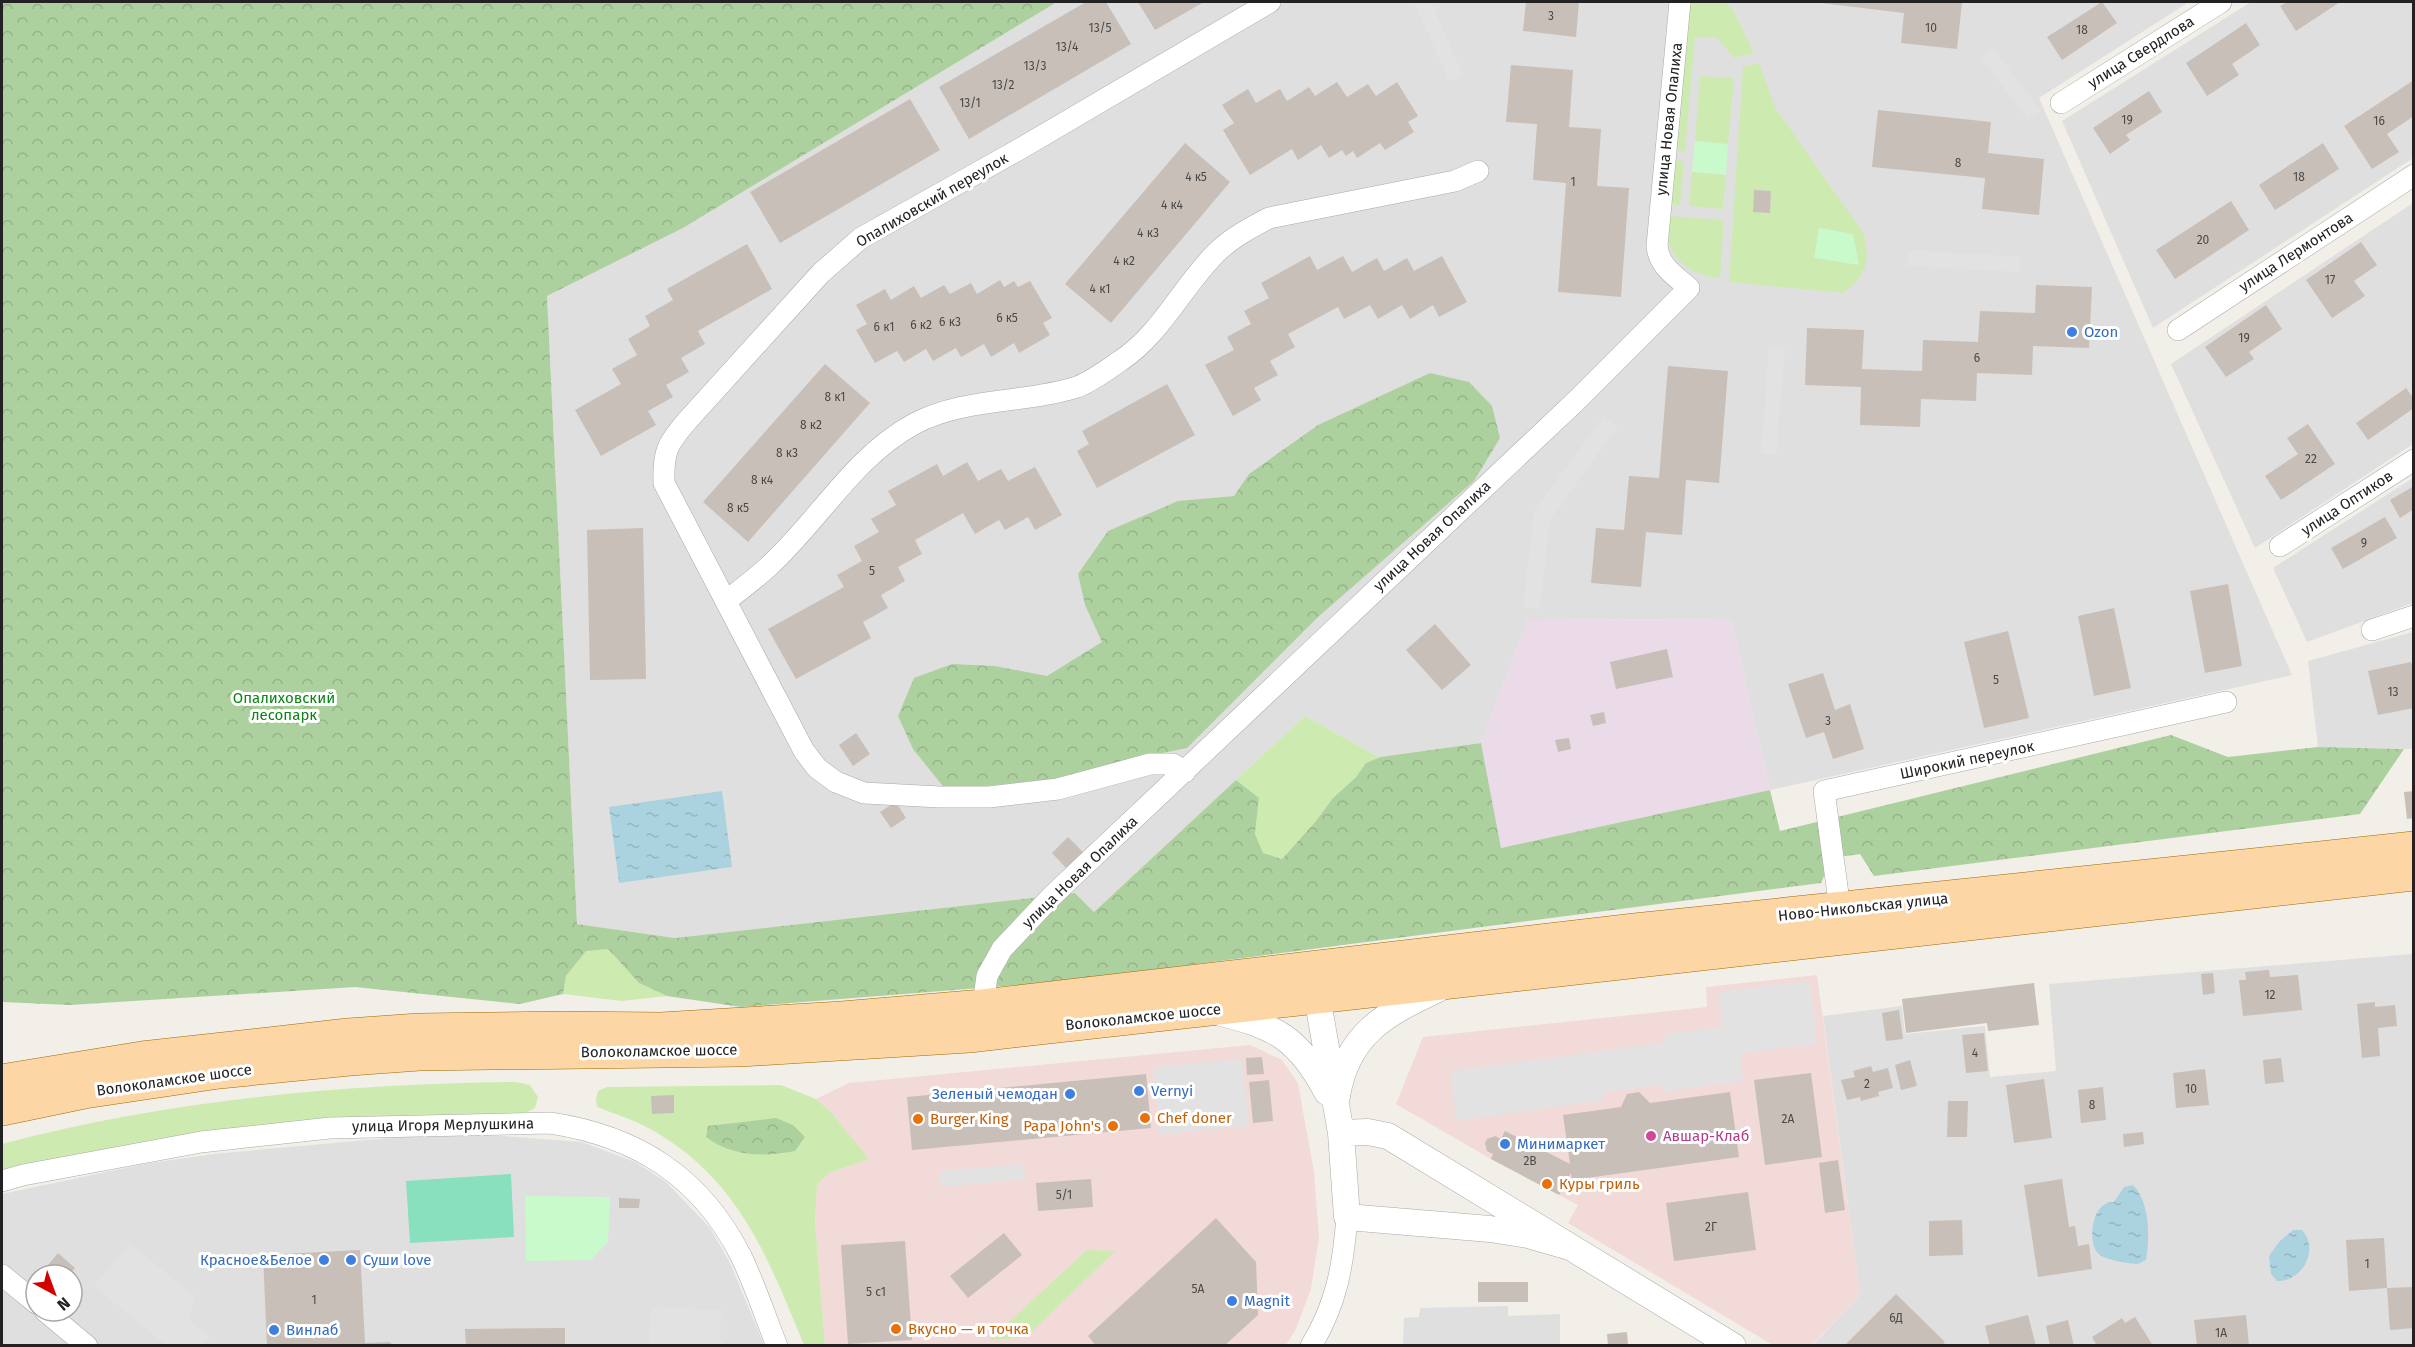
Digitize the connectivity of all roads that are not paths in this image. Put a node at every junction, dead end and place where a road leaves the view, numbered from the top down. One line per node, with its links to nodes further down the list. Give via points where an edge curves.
1 (1270, 2): 10 (street, Опалиховский переулок, via 861,238 821,273 672,439 663,460 664,483)
2 (1680, 2): 14 (street, улица Новая Опалиха, via 1656,246 1665,267 1689,288 1576,401)
3 (2221, 2): 4 (street, улица Свердлова)
4 (2061, 103)
5 (1478, 171): 10 (street, via 1455,181 1269,218 1243,232 1216,252 1148,339 1080,386 946,410 913,424 875,452 769,566)
6 (2414, 175): 7 (street, улица Лермонтова)
7 (2178, 330)
8 (2414, 460): 9 (street, улица Оптиков)
9 (2280, 546)
10 (726, 601): 14 (street, Опалиховский переулок, via 804,751 823,773 864,793 989,797 1058,789 1150,764 1173,764)
11 (2414, 616): 12 (street)
12 (2372, 630)
13 (2226, 702): 17 (street, Широкий переулок, via 1824,791)
14 (1185, 772): 20 (street, улица Новая Опалиха, via 1052,896 1002,949 987,976)
15 (2414, 848): 17 (main road, Ново-Никольская улица)
16 (2414, 874): 19 (main road, Ново-Никольская улица)
17 (1840, 909): 18 (main road, Ново-Никольская улица)
18 (1315, 983): 19 (main road, Ново-Никольская улица); 20 (main road, Волоколамское шоссе); 21 (main road, Волоколамское шоссе); 24 (street)
19 (1450, 983): 24 (street, via 1397,1008 1358,1042 1346,1063)
20 (982, 1006): 22 (main road, Волоколамское шоссе, via 661,1029 419,1030 348,1035 142,1058)
21 (1209, 1010): 23 (main road, Волоколамское шоссе, via 969,1036 741,1050 419,1054 350,1059 219,1072); 24 (street, via 1245,1018 1292,1042 1307,1059)
22 (2, 1081)
23 (2, 1109)
24 (1338, 1121): 26 (street); 27 (street, via 1388,1136)
25 (2, 1181): 32 (street, улица Игоря Мерлушкина, via 201,1142 330,1128 540,1123 582,1128 638,1149 669,1168 712,1209 741,1257)
26 (1347, 1216): 27 (street, via 1490,1229); 33 (street, via 1339,1281 1329,1313)
27 (1570, 1247): 34 (street)
28 (2, 1275): 29 (street)
29 (24, 1293)
30 (59, 1323): 31 (street)
31 (87, 1346)
32 (777, 1346)
33 (1311, 1346)
34 (1733, 1346)

